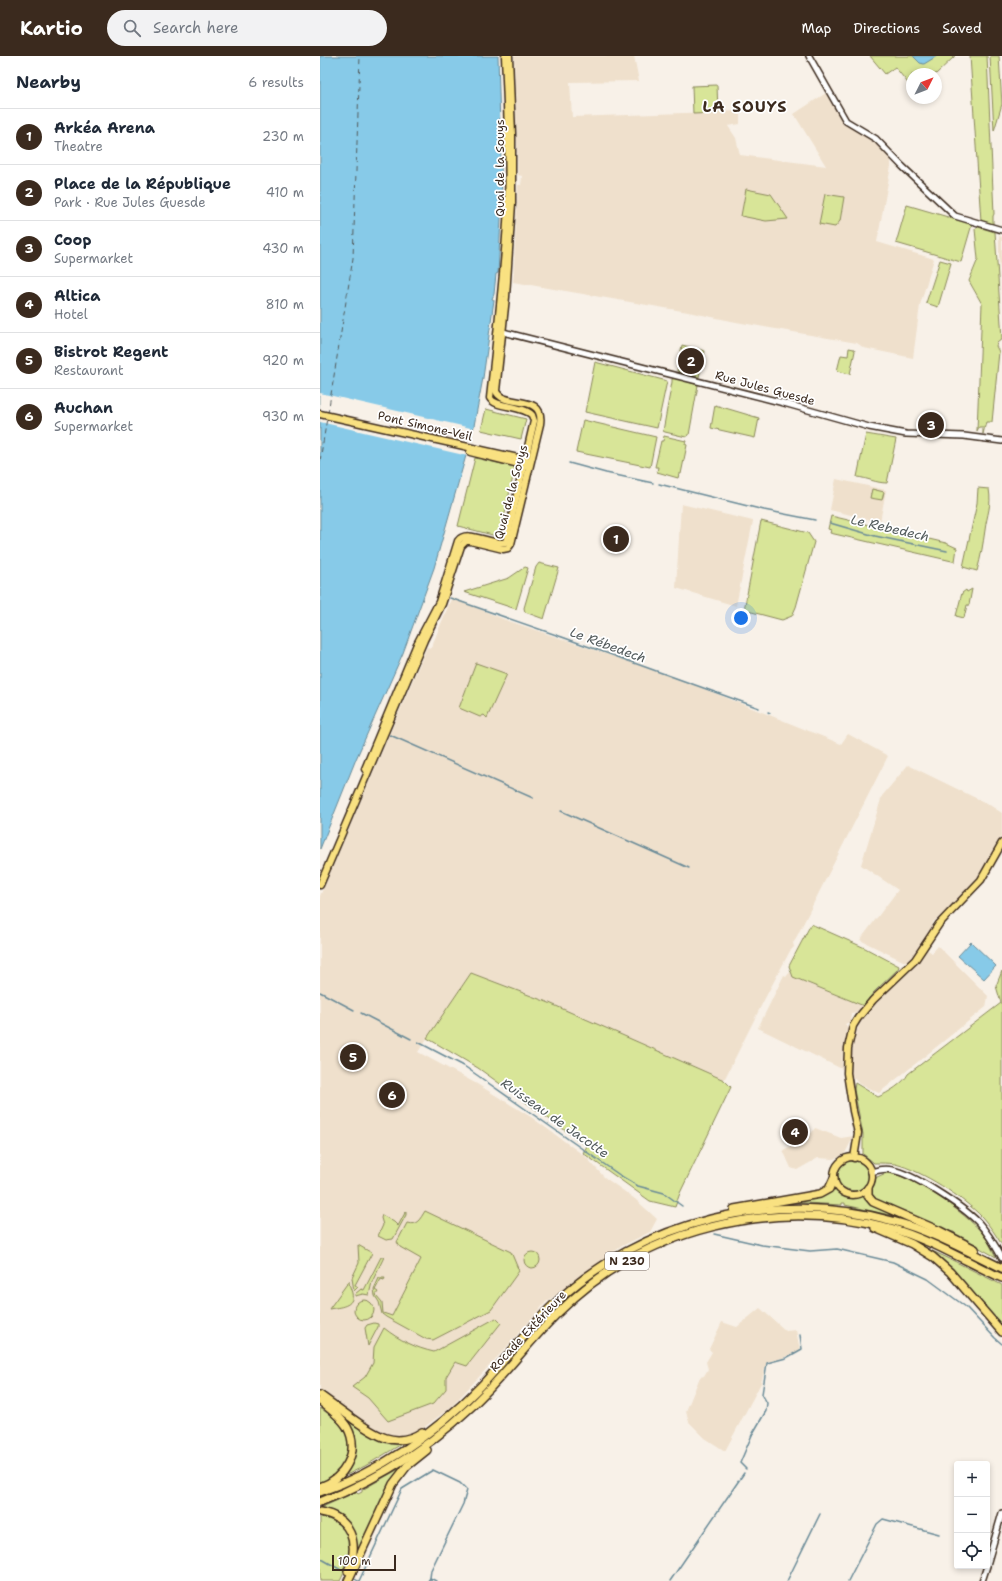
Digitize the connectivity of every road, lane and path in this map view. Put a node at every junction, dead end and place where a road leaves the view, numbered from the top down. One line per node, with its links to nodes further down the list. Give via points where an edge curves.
1 (505, 56): 5 (main road, Quai de la Souys, via 508,204)
2 (509, 56): 6 (main road, Quai de la Souys, via 512,192)
3 (809, 56): 4 (street, via 846,121 876,138 955,216)
4 (1002, 230)
5 (500, 303): 6 (street); 7 (main road, Quai de la Souys)
6 (502, 332): 7 (street); 10 (street, Rue Jules Guesde, via 875,428 906,434 964,436); 12 (main road, Quai de la Souys, via 496,391 500,397 532,405 541,418)
7 (497, 336): 12 (main road, Quai de la Souys, via 490,398 495,403 524,409 532,415 534,421)
8 (320, 414): 11 (main road, Pont Simone-Veil)
9 (320, 418): 11 (main road, Pont Simone-Veil)
10 (1002, 441)
11 (510, 459): 12 (main road, Pont Simone-Veil)
12 (527, 462): 14 (main road, Quai de la Souys, via 506,542 499,543 467,536 458,541 436,608 417,644); 15 (main road, Quai de la Souys, via 510,546 503,548 466,541 461,546 440,610 424,640)
13 (1002, 843): 16 (main road, via 981,880 939,924 914,960 873,1000 853,1026 848,1048 847,1073 858,1133)
14 (320, 877)
15 (320, 885)
16 (854, 1158): 17 (main road, via 865,1162); 18 (main road, via 840,1163)
17 (871, 1172): 19 (main road); 22 (street, via 893,1170 936,1191 978,1222)
18 (834, 1178): 19 (main road, via 840,1190 851,1195); 21 (highway, via 829,1188 820,1194 729,1210)
19 (868, 1188): 23 (highway, via 868,1196 873,1202 940,1231 980,1252)
20 (870, 1224): 25 (highway, Rocade Extérieure / N 230, via 934,1245); 26 (highway, via 877,1230 912,1244 933,1256); 31 (highway, Rocade Extérieure / N 230, via 807,1216 756,1218 693,1232 650,1249 625,1262 580,1292 532,1339)
21 (682, 1227): 23 (highway, N 230, via 723,1215 752,1211 788,1208 829,1209 894,1221 938,1237); 29 (highway, N 230, via 622,1254 574,1286 526,1333 502,1363)
22 (1002, 1258)
23 (986, 1260): 24 (highway, N 230)
24 (1002, 1268)
25 (1002, 1278)
26 (1002, 1332)
27 (320, 1395): 29 (highway, via 370,1431 393,1440 416,1436)
28 (320, 1401): 32 (highway)
29 (463, 1403): 34 (highway, N 230, via 399,1453 363,1474)
30 (320, 1405): 32 (highway)
31 (469, 1410): 35 (highway, Rocade Extérieure / N 230, via 403,1460 365,1482); 41 (highway, via 438,1442 413,1460 398,1477)
32 (336, 1415): 33 (highway, via 349,1432 351,1456 335,1481)
33 (320, 1487)
34 (320, 1492)
35 (320, 1502)
36 (320, 1512): 40 (highway, via 337,1517 348,1528 354,1543 353,1558)
37 (1002, 1513): 38 (street)
38 (990, 1555)
39 (986, 1569): 42 (street)
40 (344, 1581)
41 (348, 1581)
42 (982, 1581)

